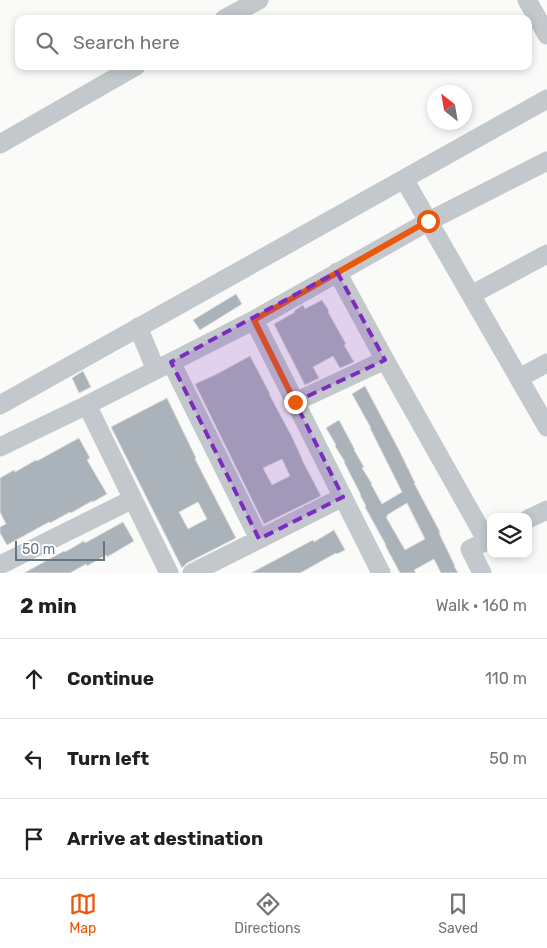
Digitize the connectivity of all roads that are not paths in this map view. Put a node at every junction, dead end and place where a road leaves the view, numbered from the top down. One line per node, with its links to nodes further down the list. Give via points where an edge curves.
1 (259, 0): 3 (street)
2 (527, 0): 4 (street)
3 (231, 15)
4 (547, 35)
5 (129, 70): 7 (street)
6 (547, 99): 9 (street)
7 (0, 144)
8 (547, 160): 10 (street)
9 (404, 179): 10 (street); 15 (street)
10 (428, 221): 12 (street); 13 (street)
11 (547, 254): 13 (street)
12 (337, 272): 14 (street); 16 (street)
13 (471, 295): 19 (street)
14 (254, 320): 18 (street); 20 (street)
15 (138, 327): 18 (street); 21 (street)
16 (385, 360): 20 (street); 29 (street)
17 (547, 363): 19 (street)
18 (163, 366): 22 (street); 30 (street)
19 (519, 378): 23 (street)
20 (295, 402): 25 (street)
21 (0, 404)
22 (87, 405): 24 (street); 26 (street)
23 (547, 427)
24 (0, 447)
25 (343, 497): 30 (street); 35 (street)
26 (133, 498): 32 (street); 33 (street)
27 (547, 510): 28 (street)
28 (532, 517)
29 (487, 537)
30 (259, 539): 34 (street)
31 (487, 541): 36 (street, via 470,549)
32 (0, 565)
33 (169, 573)
34 (192, 573)
35 (381, 573)
36 (482, 573)

